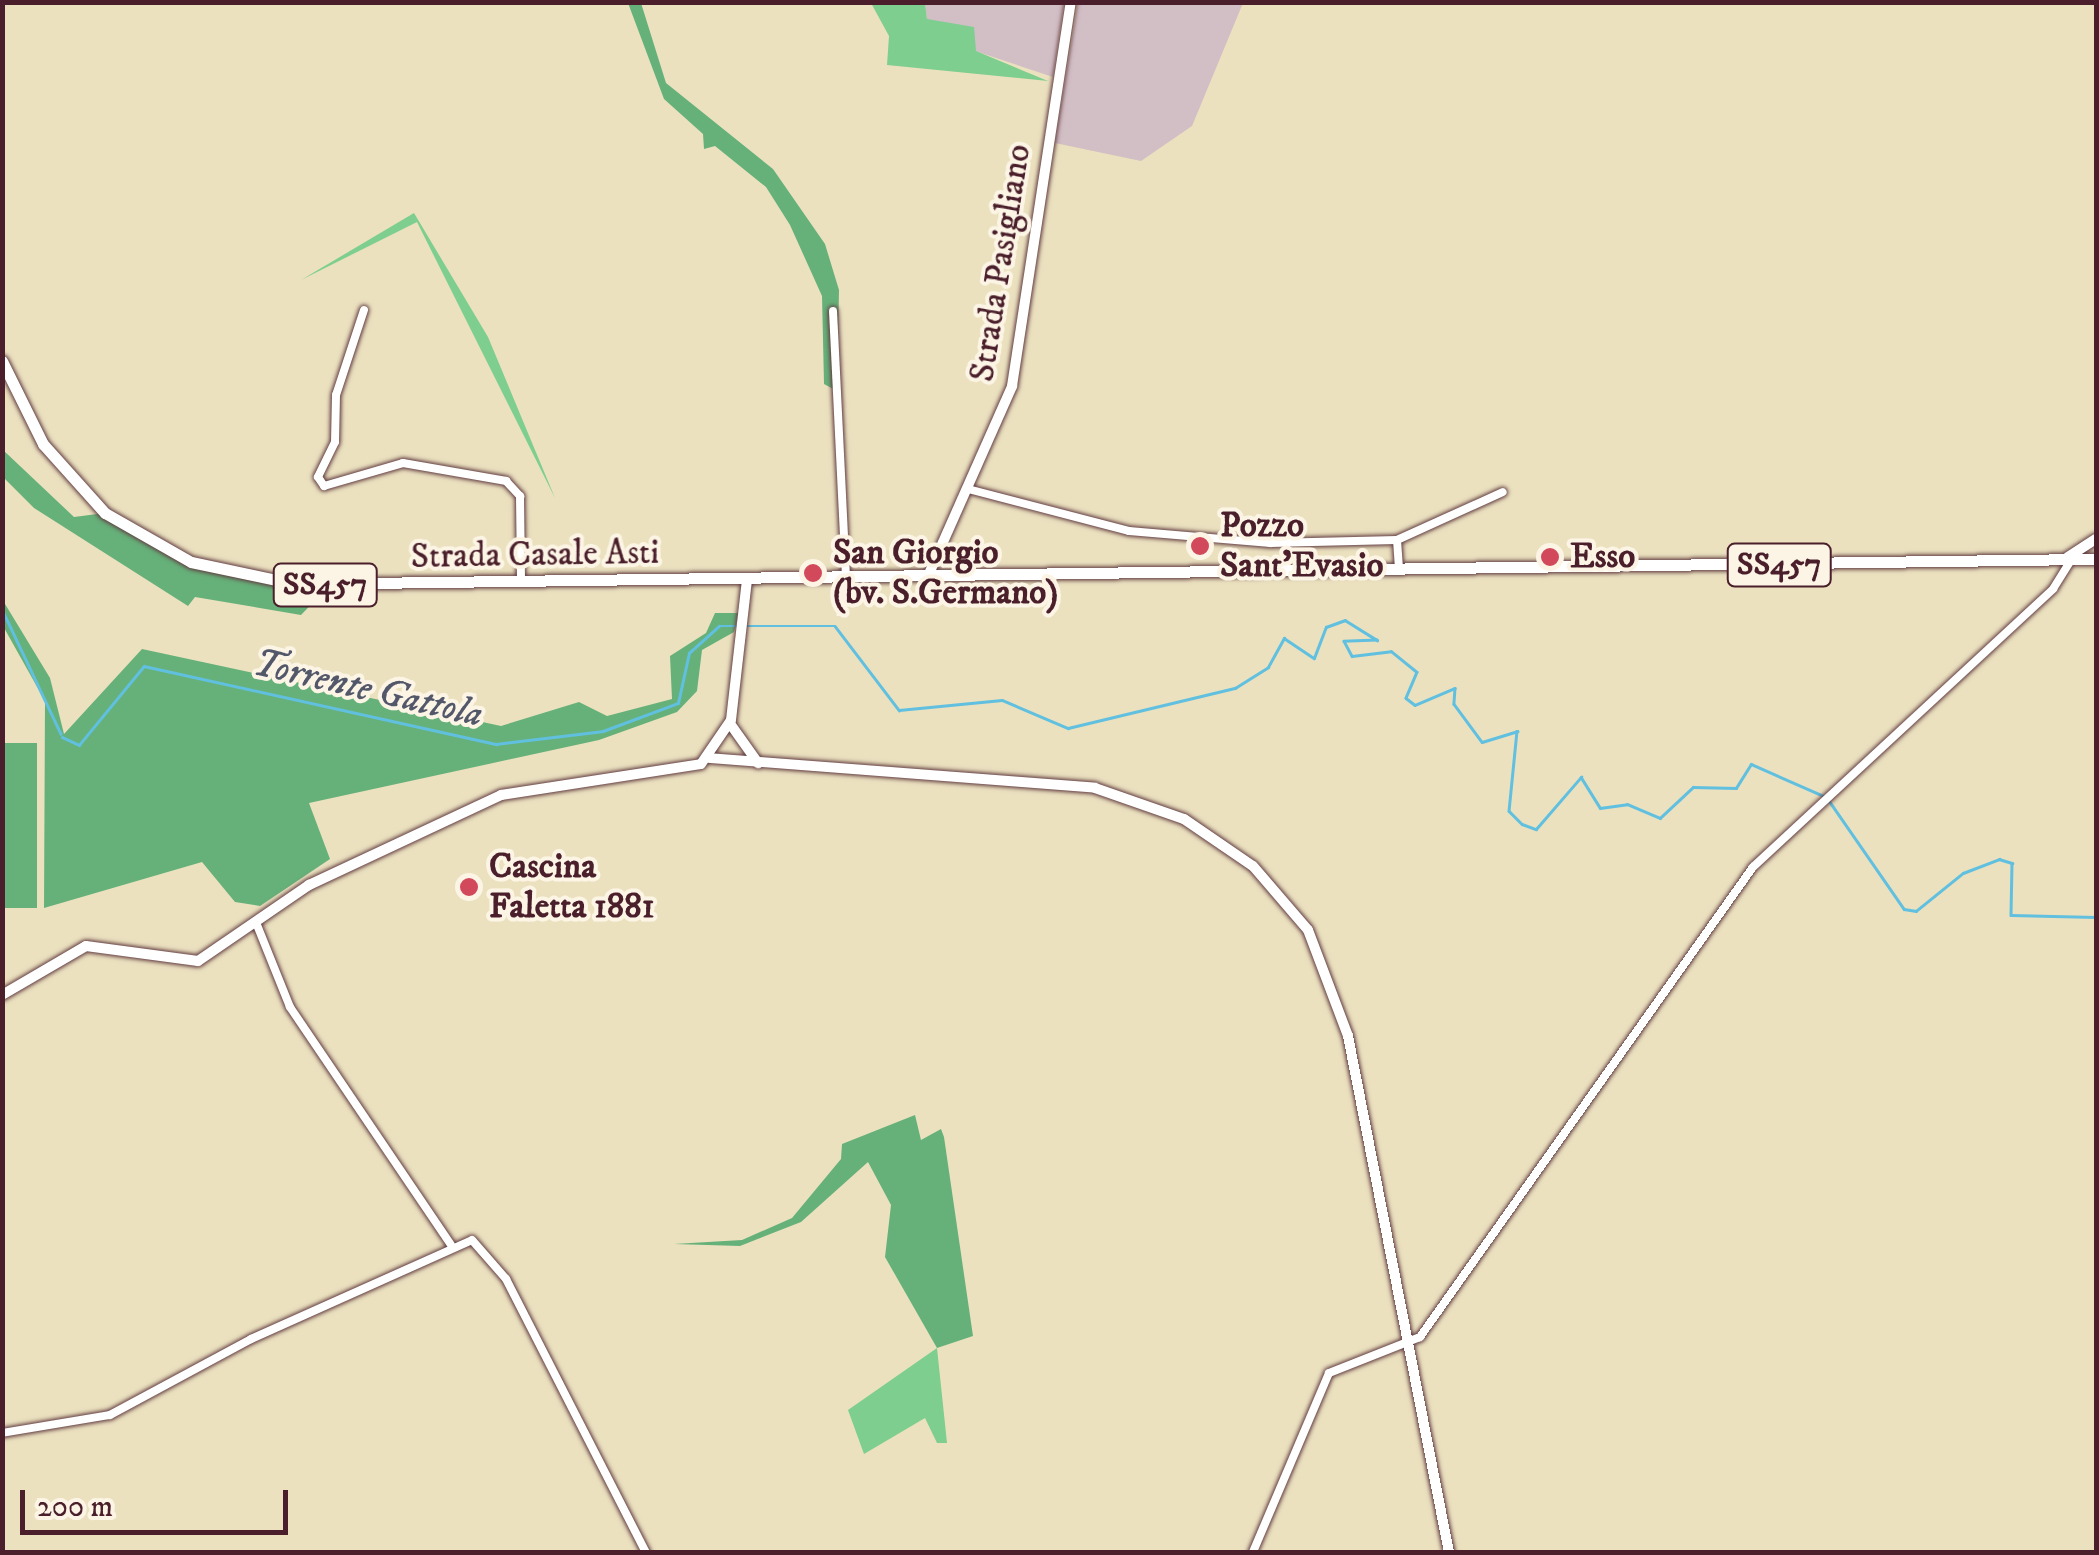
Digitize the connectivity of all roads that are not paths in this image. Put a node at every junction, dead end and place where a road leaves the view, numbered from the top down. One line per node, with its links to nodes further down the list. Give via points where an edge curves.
1 (1070, 2): 5 (street, Strada Pasigliano, via 1012,386)
2 (364, 310): 16 (street, via 336,395 335,442 318,477 324,486 403,463 506,481 520,496)
3 (833, 311): 14 (street)
4 (2, 361): 16 (main road, Strada Casale Asti / SS457, via 43,444 83,494 191,562 295,584)
5 (968, 489): 8 (street, via 1129,531 1270,544); 13 (street, Strada Pasigliano)
6 (1504, 492): 8 (street)
7 (2096, 539): 11 (street)
8 (1397, 540): 12 (street)
9 (2096, 559): 10 (main road, SS457)
10 (2072, 560): 11 (main road, SS457); 23 (street, via 2053,589 1828,790 1753,867)
11 (2056, 561): 12 (main road, SS457)
12 (1400, 570): 13 (main road, SS457)
13 (928, 576): 14 (main road, SS457)
14 (846, 578): 15 (main road, SS457)
15 (747, 579): 16 (main road, Strada Casale Asti / SS457); 17 (street)
16 (521, 582)
17 (730, 724): 18 (street); 19 (street)
18 (708, 758): 19 (street); 20 (street, via 543,785 461,810 322,878)
19 (760, 764): 23 (street, via 1095,788 1184,819 1253,866 1328,967)
20 (257, 925): 21 (street, via 218,953 178,964 86,946); 22 (street, via 290,1007)
21 (2, 994)
22 (452, 1245): 24 (street, via 110,1414); 25 (street, via 482,1244 506,1279)
23 (1408, 1342): 26 (street, via 1329,1372); 27 (street)
24 (2, 1433)
25 (646, 1552)
26 (1253, 1552)
27 (1449, 1552)

